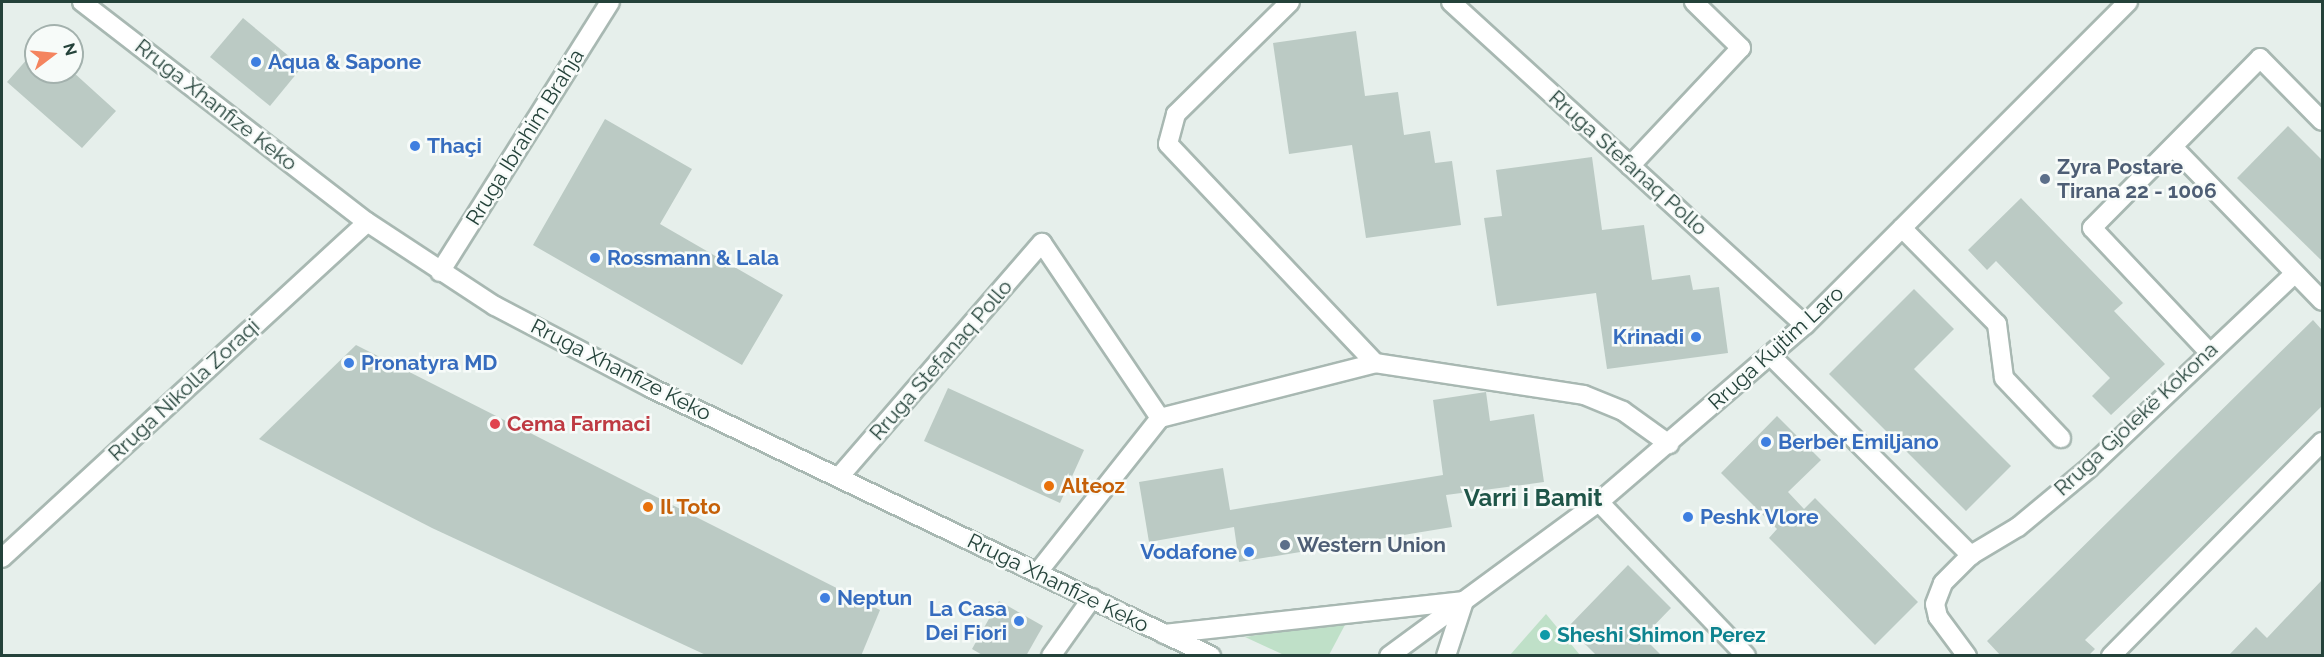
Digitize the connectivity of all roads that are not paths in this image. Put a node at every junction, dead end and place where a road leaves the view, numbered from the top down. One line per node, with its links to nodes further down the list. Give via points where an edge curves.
1 (82, 2): 10 (street, Rruga Xhanfize Keko)
2 (610, 2): 12 (street, Rruga Ibrahim Brahja)
3 (1290, 2): 18 (street, via 1176,114 1168,144)
4 (1450, 2): 9 (street, Rruga Stefanaq Pollo)
5 (1694, 2): 9 (street, via 1741,48)
6 (2128, 2): 11 (street, Rruga Kujtim Laro)
7 (2322, 120): 8 (street, via 2260,58)
8 (2172, 147): 13 (street); 16 (street, via 2092,228)
9 (1630, 166): 15 (street, Rruga Stefanaq Pollo)
10 (367, 222): 12 (street, Rruga Xhanfize Keko); 26 (street, Rruga Nikolla Zoraqi)
11 (1902, 228): 15 (street, Rruga Kujtim Laro); 20 (street, via 1997,324 2004,378)
12 (440, 272): 23 (street, Rruga Xhanfize Keko, via 651,388)
13 (2294, 274): 14 (street); 16 (street, Rruga Gjolekë Kokona)
14 (2322, 301)
15 (1805, 325): 17 (street, Rruga Kujtim Laro)
16 (2208, 351): 25 (street, Rruga Gjolekë Kokona, via 2089,468 2018,527)
17 (1770, 355): 22 (street, Rruga Kujtim Laro); 25 (street)
18 (1375, 363): 19 (street); 22 (street, via 1584,395 1623,411)
19 (1160, 418): 23 (street, Rruga Stefanaq Pollo, via 1042,243); 27 (street)
20 (2061, 438)
21 (2322, 442): 37 (street)
22 (1669, 444): 24 (street, Rruga Kujtim Laro)
23 (839, 477): 27 (street, Rruga Xhanfize Keko)
24 (1599, 502): 29 (street, Rruga Kujtim Laro); 35 (street)
25 (1971, 555): 36 (street, Rruga Gjolekë Kokona, via 1943,583 1935,604 1943,628)
26 (2, 558)
27 (1038, 572): 28 (street, Rruga Xhanfize Keko)
28 (1092, 598): 30 (street, Rruga Xhanfize Keko); 31 (street)
29 (1464, 601): 30 (street); 33 (street, Rruga Kujtim Laro); 34 (street)
30 (1164, 634): 32 (street, Rruga Xhanfize Keko)
31 (1051, 656)
32 (1211, 656)
33 (1389, 656)
34 (1446, 656)
35 (1746, 656)
36 (1967, 656)
37 (2111, 656)

